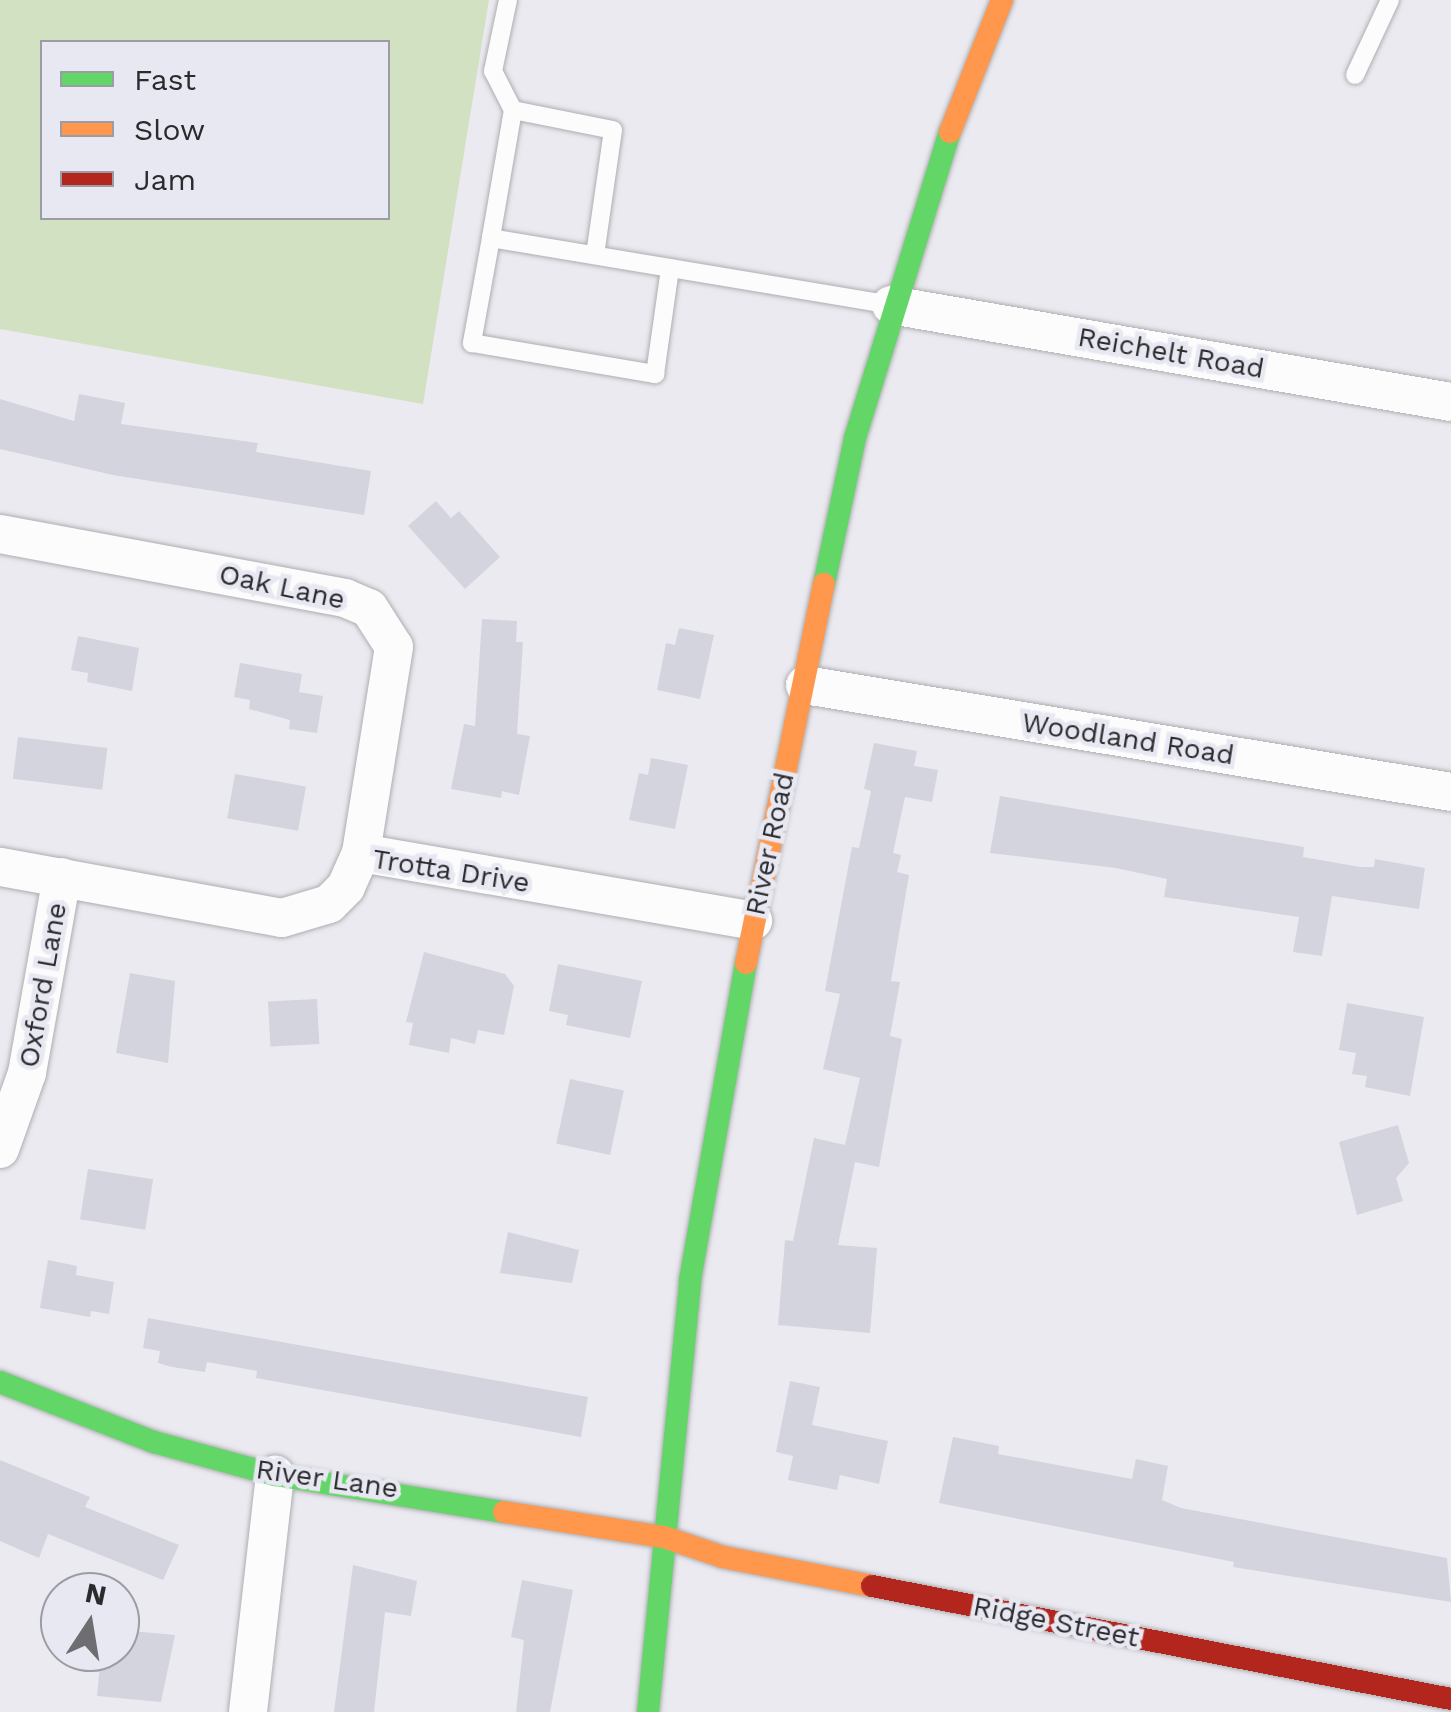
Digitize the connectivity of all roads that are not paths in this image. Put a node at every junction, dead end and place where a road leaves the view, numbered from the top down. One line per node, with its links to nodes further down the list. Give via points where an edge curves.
1 (1002, 0): 9 (main road, River Road)
2 (1390, 0): 4 (lane)
3 (506, 6): 5 (lane, via 493,72)
4 (1355, 75)
5 (512, 110): 6 (lane); 7 (lane, via 613,130)
6 (491, 238): 7 (lane); 8 (lane, via 472,343 655,374)
7 (595, 255): 8 (lane)
8 (670, 268): 9 (lane)
9 (891, 305): 10 (street, Reichelt Road); 12 (main road, River Road, via 854,438)
10 (1451, 402)
11 (0, 534): 14 (street, Oak Lane, via 370,608 394,647)
12 (805, 685): 13 (street, Woodland Road); 17 (main road, River Road)
13 (1451, 792)
14 (361, 853): 16 (street, Trotta Drive, via 346,886 328,904 282,918); 17 (street, Trotta Drive)
15 (0, 866): 16 (street, Trotta Drive)
16 (62, 877): 18 (street, Oxford Lane, via 27,1073)
17 (753, 921): 21 (main road, River Road, via 703,1183)
18 (0, 1150)
19 (0, 1382): 20 (main road, River Lane, via 154,1442)
20 (275, 1475): 21 (main road, River Lane); 23 (street)
21 (664, 1537): 22 (main road, Ridge Street, via 723,1557); 24 (main road, River Road)
22 (1451, 1699)
23 (248, 1712)
24 (648, 1712)

